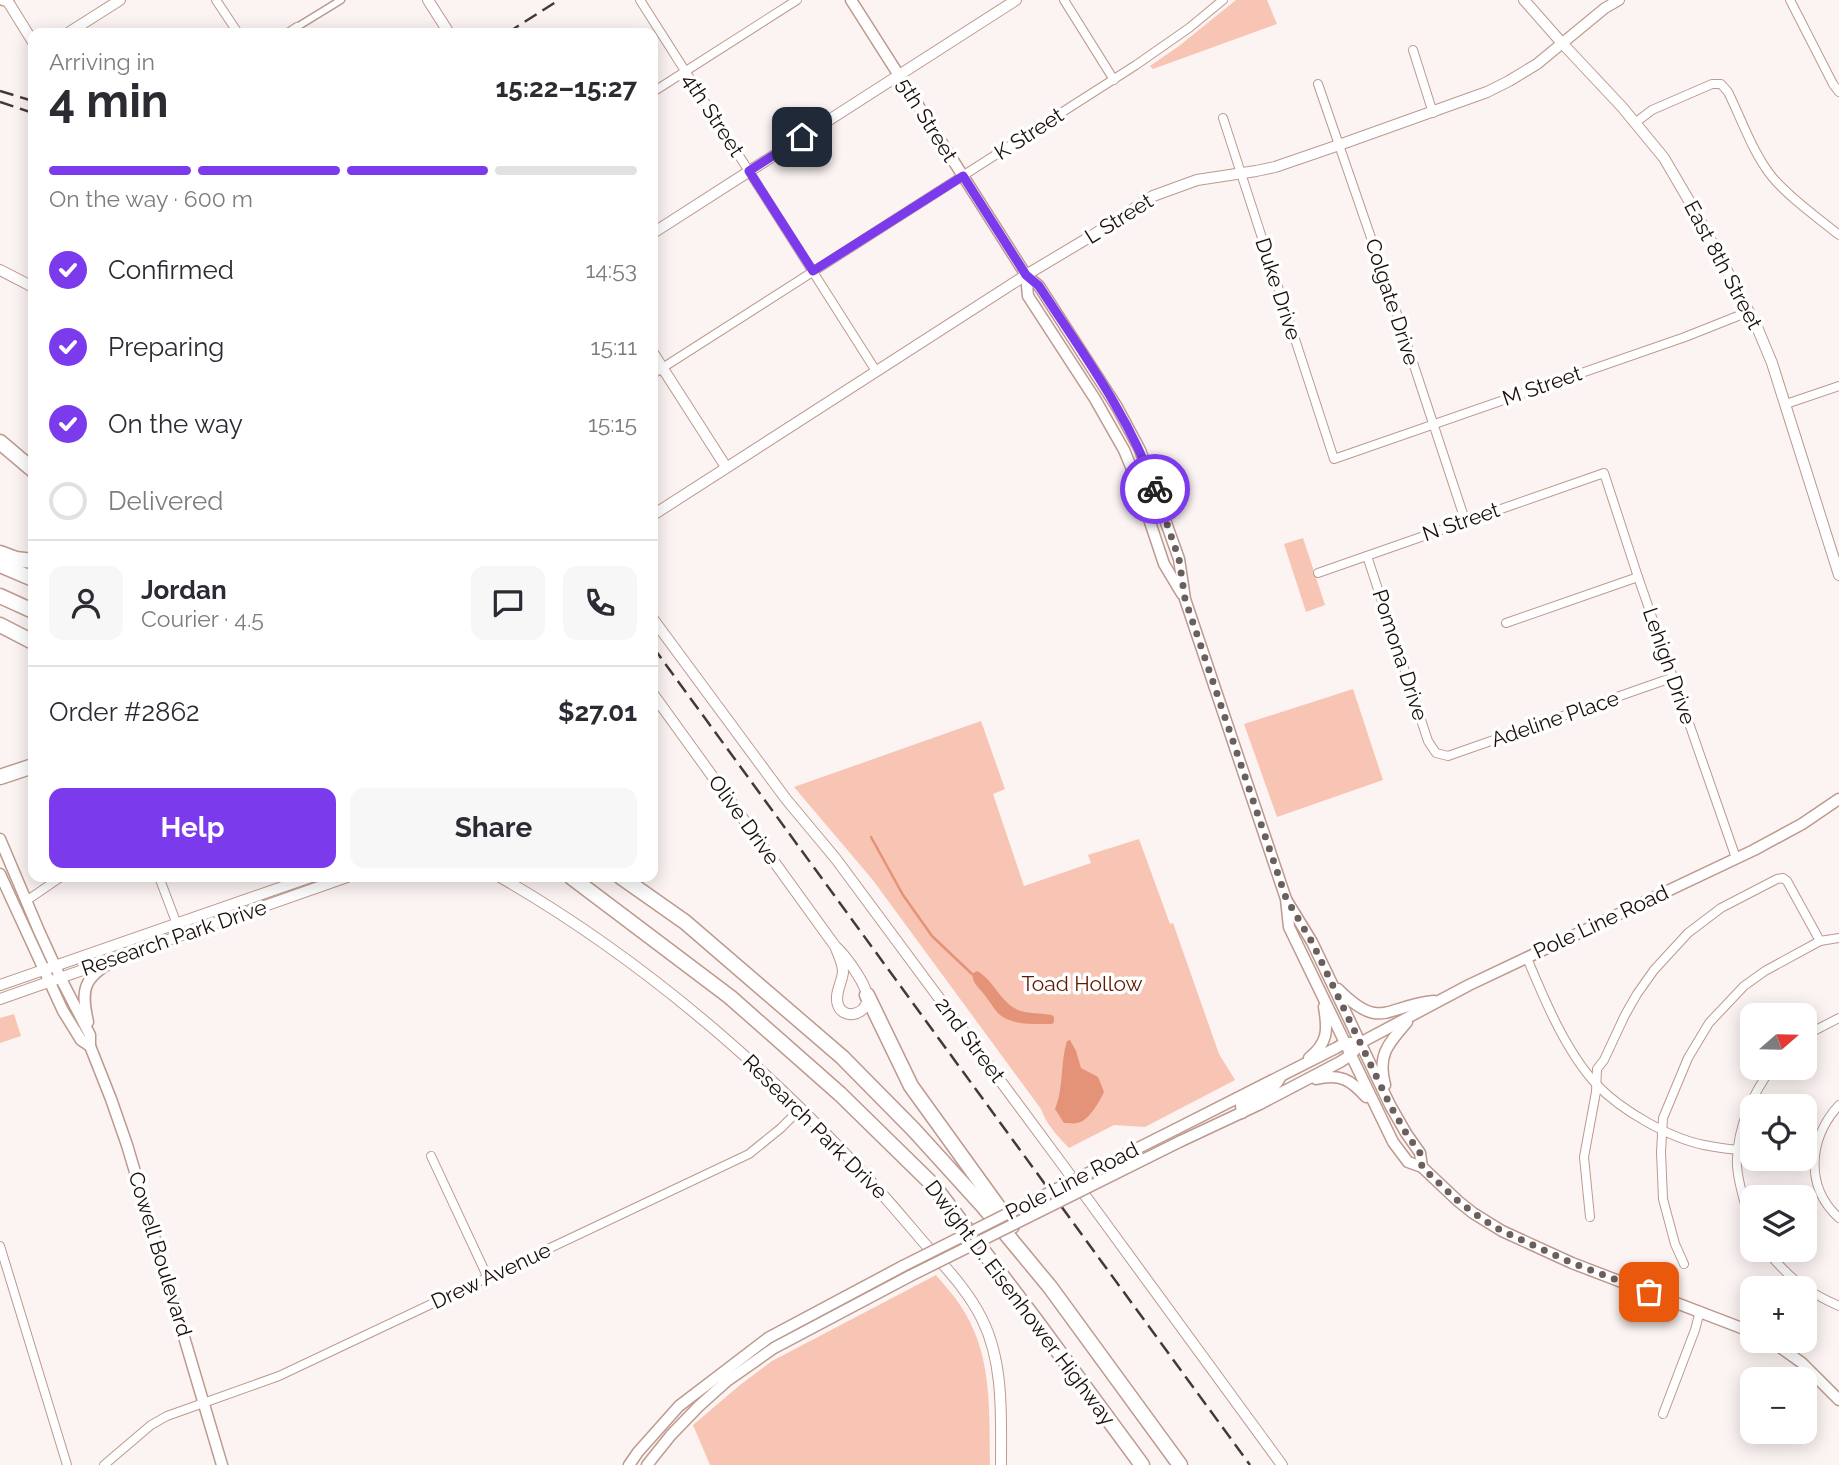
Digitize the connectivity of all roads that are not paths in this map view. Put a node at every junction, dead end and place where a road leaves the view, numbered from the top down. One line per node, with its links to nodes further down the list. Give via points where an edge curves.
1 (6, 0): 21 (street)
2 (120, 0): 16 (street)
3 (216, 0): 17 (street)
4 (341, 0): 15 (street)
5 (428, 0): 18 (street)
6 (640, 0): 19 (street, 4th Street)
7 (797, 0): 24 (street)
8 (851, 0): 25 (main road, 5th Street)
9 (1016, 0): 25 (street)
10 (1064, 0): 26 (street)
11 (1223, 0): 26 (street, K Street)
12 (1524, 0): 22 (street, East 8th Street)
13 (1619, 0): 22 (street, L Street)
14 (1790, 0): 29 (street)
15 (297, 27)
16 (76, 28)
17 (235, 28)
18 (446, 28)
19 (658, 28)
20 (658, 28): 24 (street, 4th Street)
21 (28, 35)
22 (1561, 42): 30 (street, L Street, via 1509,81); 32 (street, East 8th Street)
23 (1413, 50): 30 (street)
24 (685, 71): 28 (street); 34 (street, 4th Street)
25 (899, 75): 34 (street); 36 (main road, 5th Street)
26 (1114, 80): 36 (street, K Street)
27 (1318, 85): 33 (street, Colgate Drive)
28 (658, 89)
29 (1839, 92)
30 (1433, 113): 33 (street, L Street)
31 (1223, 118): 35 (street, Duke Drive)
32 (1635, 123): 38 (street, via 1652,110 1721,84 1773,178); 43 (street, East 8th Street, via 1670,167)
33 (1339, 145): 35 (street, L Street, via 1275,167); 50 (street, Colgate Drive)
34 (749, 171): 37 (street); 40 (street, 4th Street)
35 (1239, 173): 41 (street, L Street, via 1197,180 1153,196); 54 (street, Duke Drive)
36 (963, 176): 40 (street, K Street); 41 (main road, 5th Street)
37 (658, 230)
38 (1839, 235)
39 (0, 270): 42 (street)
40 (813, 271): 45 (street, K Street); 46 (street, 4th Street)
41 (1026, 275): 46 (street, L Street); 94 (main road, 5th Street, via 1039,286 1117,407 1145,461 1179,559 1185,599)
42 (28, 285)
43 (1748, 312): 49 (street, East 8th Street); 50 (street, M Street)
44 (658, 361): 45 (street)
45 (663, 369): 47 (street, K Street); 56 (street)
46 (876, 371): 56 (street, L Street)
47 (658, 372)
48 (1839, 386): 49 (street)
49 (1786, 404): 65 (street, East 8th Street)
50 (1433, 425): 54 (street, M Street); 59 (street, Colgate Drive)
51 (0, 430): 53 (highway)
52 (0, 442): 55 (highway)
53 (28, 454)
54 (1334, 459)
55 (28, 466)
56 (726, 467): 58 (street, L Street)
57 (1604, 473): 59 (street, N Street); 66 (street, Lehigh Drive)
58 (658, 512)
59 (1465, 520): 61 (street, N Street)
60 (0, 554): 62 (highway)
61 (1367, 556): 64 (street, N Street); 76 (street, Pomona Drive, via 1428,741)
62 (28, 560)
63 (0, 565): 67 (highway)
64 (1318, 573)
65 (1839, 575)
66 (1638, 576): 70 (street); 74 (street, Lehigh Drive)
67 (28, 577)
68 (0, 596): 69 (highway)
69 (28, 609)
70 (1506, 623)
71 (0, 625): 73 (highway)
72 (658, 626): 159 (street, 2nd Street, via 836,859)
73 (28, 639)
74 (1674, 677): 76 (street, Adeline Place, via 1448,756); 83 (street, Lehigh Drive)
75 (658, 701): 100 (street, Olive Drive)
76 (1436, 753)
77 (28, 768): 78 (highway)
78 (0, 777)
79 (28, 777): 80 (highway)
80 (0, 786)
81 (1839, 799): 83 (main road, Pole Line Road, via 1787,833)
82 (0, 838): 95 (main road, Cowell Boulevard)
83 (1736, 858): 102 (main road, Pole Line Road)
84 (0, 874): 104 (main road, Cowell Boulevard)
85 (54, 882): 95 (street)
86 (161, 882): 96 (street)
87 (292, 882): 96 (street, Research Park Drive)
88 (301, 882): 93 (street)
89 (332, 882): 93 (street, Research Park Drive)
90 (508, 882): 127 (street, Research Park Drive, via 579,925 660,985)
91 (578, 882): 157 (highway, Dwight D. Eisenhower Highway, via 730,998 840,1094 933,1185)
92 (628, 882): 143 (highway, Dwight D. Eisenhower Highway, via 685,922 842,1056 914,1130)
93 (304, 891): 97 (street, Research Park Drive)
94 (1286, 898): 107 (main road, 5th Street); 109 (main road, 5th Street, via 1289,927)
95 (26, 901): 103 (main road, Cowell Boulevard)
96 (176, 923): 97 (street); 103 (street, Research Park Drive)
97 (181, 935): 101 (street, Research Park Drive)
98 (1839, 938): 99 (street)
99 (1820, 941): 124 (street, via 1783,878 1721,908 1680,941 1637,994 1597,1069); 130 (street, via 1744,986 1709,1023 1688,1058 1663,1118)
100 (835, 946): 110 (street, Olive Drive); 110 (street, Olive Drive, via 843,972 839,1008 847,1014 859,1012 867,1004)
101 (119, 957): 105 (street, Research Park Drive); 116 (main road, via 97,971 87,985 83,999)
102 (1527, 958): 112 (main road, Pole Line Road); 124 (street, via 1565,1041)
103 (55, 967): 104 (street, Research Park Drive); 105 (main road, Cowell Boulevard)
104 (43, 971): 106 (main road, Cowell Boulevard); 108 (street, Research Park Drive)
105 (60, 978): 106 (street, Research Park Drive); 116 (main road, Cowell Boulevard)
106 (48, 982): 111 (street, Research Park Drive); 116 (main road, Cowell Boulevard, via 80,1040)
107 (1331, 982): 112 (main road, via 1349,1001 1372,1014); 118 (main road, 5th Street)
108 (0, 985)
109 (1322, 994): 117 (main road, 5th Street); 120 (main road, via 1326,1036 1314,1054)
110 (867, 995): 143 (highway, via 911,1086)
111 (0, 999)
112 (1440, 1000): 113 (main road, Pole Line Road)
113 (1413, 1016): 118 (main road, Pole Line Road); 125 (main road, via 1389,1042 1382,1059)
114 (1839, 1018): 115 (street)
115 (1817, 1029)
116 (90, 1041): 149 (main road, Cowell Boulevard, via 127,1145)
117 (1345, 1043): 118 (main road, Pole Line Road); 119 (main road, 5th Street); 120 (main road, Pole Line Road)
118 (1360, 1043): 119 (main road, Pole Line Road); 125 (main road, 5th Street)
119 (1351, 1055): 123 (main road, Pole Line Road); 128 (main road, 5th Street)
120 (1296, 1068): 121 (main road, Pole Line Road)
121 (1281, 1076): 129 (main road, via 1271,1090 1241,1105); 154 (main road, Pole Line Road, bridge, via 768,1338 679,1406)
122 (1762, 1080): 132 (street, via 1737,1140)
123 (1304, 1082): 128 (main road, via 1342,1078 1358,1087); 129 (main road, Pole Line Road)
124 (1597, 1085): 130 (street); 137 (street, via 1584,1157)
125 (1390, 1105): 134 (main road, 5th Street, via 1420,1153)
126 (1839, 1105): 131 (street, via 1826,1120)
127 (800, 1109): 142 (street, Drew Avenue, via 749,1154); 156 (street, Research Park Drive, via 899,1214 968,1295 981,1318 996,1362)
128 (1376, 1109): 134 (main road, 5th Street, via 1408,1162)
129 (1242, 1113): 155 (main road, Pole Line Road, bridge, via 774,1348 699,1406)
130 (1663, 1130): 132 (street, via 1701,1145); 141 (street, via 1663,1199)
131 (1817, 1146)
132 (1739, 1150): 136 (street)
133 (431, 1156): 142 (street)
134 (1422, 1167): 145 (main road, 5th Street, via 1458,1201 1502,1231)
135 (1815, 1171): 138 (street, via 1823,1198)
136 (1740, 1185)
137 (1590, 1217)
138 (1839, 1218)
139 (0, 1246): 151 (street)
140 (1776, 1262): 144 (street, via 1815,1296)
141 (1684, 1264)
142 (488, 1278): 149 (street, Drew Avenue, via 279,1377)
143 (1050, 1287): 158 (highway, Dwight D. Eisenhower Highway)
144 (1839, 1306)
145 (1700, 1311): 146 (main road, 5th Street); 150 (street)
146 (1740, 1327)
147 (1788, 1353): 148 (main road)
148 (1839, 1400)
149 (204, 1402): 152 (street, Drew Avenue, via 151,1425); 153 (main road, Cowell Boulevard)
150 (1663, 1414)
151 (67, 1465)
152 (104, 1465)
153 (222, 1465)
154 (629, 1465)
155 (647, 1465)
156 (1001, 1465)
157 (1142, 1465)
158 (1180, 1465)
159 (1282, 1465)

